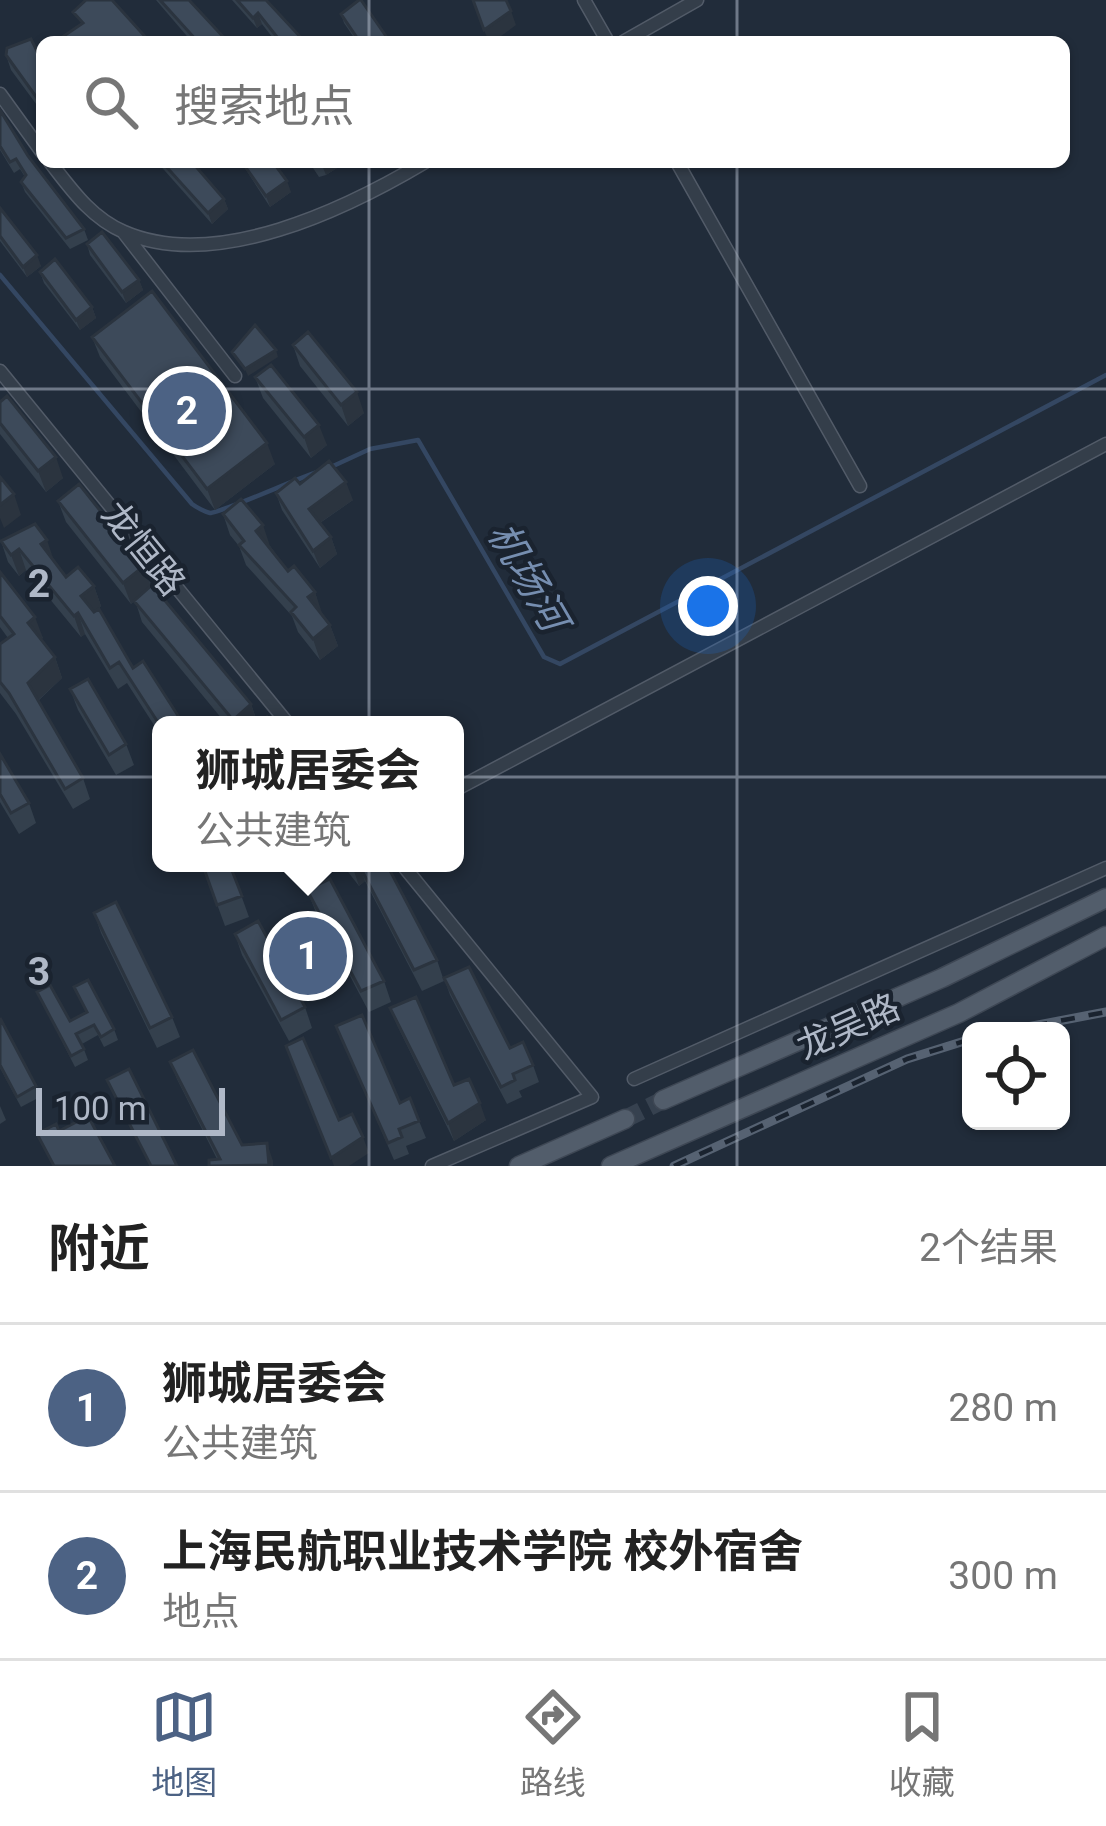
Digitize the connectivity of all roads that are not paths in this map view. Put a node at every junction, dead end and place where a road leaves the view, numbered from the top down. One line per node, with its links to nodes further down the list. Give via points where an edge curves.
1 (584, 0): 3 (street)
2 (698, 0): 4 (street)
3 (605, 36)
4 (633, 36)
5 (0, 94): 6 (street)
6 (36, 144)
7 (55, 168): 10 (street, via 82,203)
8 (414, 168): 10 (street, via 298,225 195,242)
9 (679, 168): 14 (street)
10 (123, 232): 12 (street)
11 (1, 374): 15 (street, 龙恒路)
12 (235, 376)
13 (1106, 444): 16 (street)
14 (860, 486)
15 (282, 716)
16 (464, 785)
17 (1106, 868): 21 (street)
18 (408, 872): 24 (street, via 592,1097)
19 (1102, 898): 22 (main road, 龙吴路)
20 (1106, 936): 26 (main road, 龙吴路, via 959,1013)
21 (634, 1079)
22 (663, 1100)
23 (625, 1119): 25 (main road)
24 (432, 1166)
25 (519, 1166)
26 (611, 1166)

